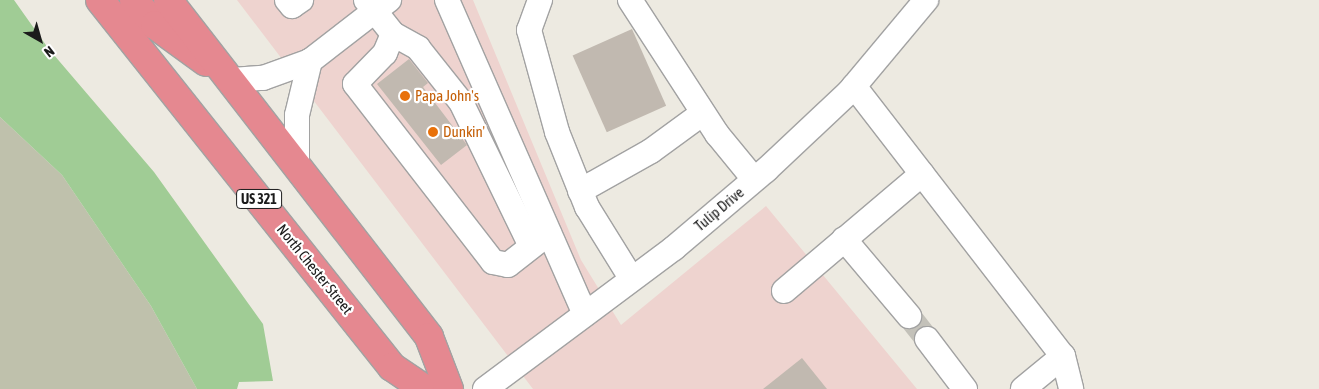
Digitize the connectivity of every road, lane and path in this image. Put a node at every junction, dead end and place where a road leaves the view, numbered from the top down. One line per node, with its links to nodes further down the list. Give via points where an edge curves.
1 (100, 0): 28 (highway, North Chester Street / US 321, via 392,367)
2 (134, 0): 13 (highway, via 155,25)
3 (168, 0): 13 (highway)
4 (287, 0): 5 (street, via 292,6)
5 (301, 0)
6 (447, 0): 21 (street)
7 (540, 0): 19 (street, via 530,30 534,61)
8 (630, 0): 15 (street)
9 (926, 0): 14 (street, Tulip Drive)
10 (376, 4): 11 (street); 12 (street)
11 (393, 34): 21 (street, via 418,48 461,102); 21 (street, via 385,53 355,84 493,262 508,265)
12 (310, 61): 13 (street, via 270,76); 16 (street, via 297,116)
13 (232, 80): 16 (highway)
14 (854, 86): 17 (street); 18 (street, Tulip Drive)
15 (703, 113): 18 (street); 19 (street, via 651,151)
16 (297, 166): 29 (highway, via 428,337)
17 (922, 174): 20 (street); 27 (street)
18 (754, 179): 22 (street, Tulip Drive)
19 (580, 191): 22 (street)
20 (844, 239): 23 (street); 25 (street)
21 (540, 240): 24 (street)
22 (631, 278): 24 (street, Tulip Drive)
23 (784, 291)
24 (584, 312): 30 (street, Tulip Drive)
25 (909, 316)
26 (927, 340): 31 (street)
27 (1062, 356): 32 (street); 33 (street)
28 (425, 389)
29 (449, 389)
30 (485, 389)
31 (965, 389)
32 (1023, 389)
33 (1071, 389)

